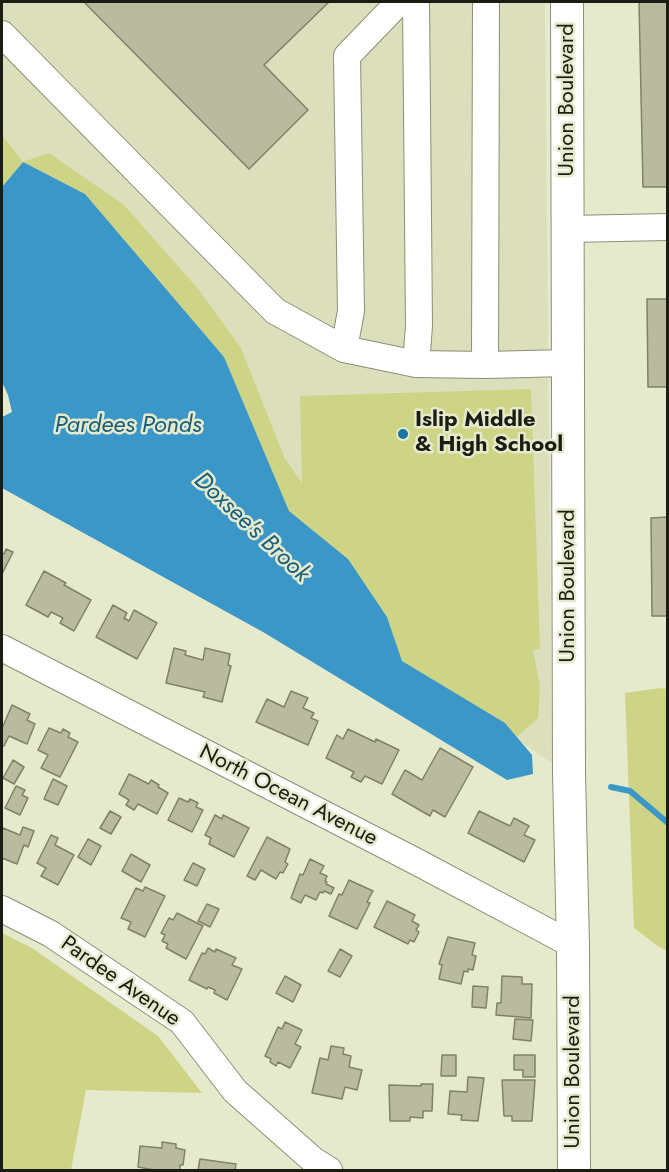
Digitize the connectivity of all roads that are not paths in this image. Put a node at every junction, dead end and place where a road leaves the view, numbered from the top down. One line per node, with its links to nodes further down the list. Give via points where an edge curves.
1 (399, 2): 8 (street, via 347,56 351,311)
2 (416, 2): 10 (street)
3 (486, 2): 11 (street)
4 (567, 2): 7 (main road, Union Boulevard)
5 (2, 34): 8 (street, via 275,311)
6 (668, 227): 7 (street)
7 (568, 229): 9 (main road, Union Boulevard)
8 (344, 349): 10 (street)
9 (569, 363): 11 (street); 14 (main road, Union Boulevard)
10 (416, 364): 11 (street)
11 (485, 365)
12 (2, 648): 14 (street, North Ocean Avenue)
13 (2, 909): 15 (street, Pardee Avenue, via 51,934 182,1022 235,1091)
14 (573, 945): 16 (main road, Union Boulevard)
15 (329, 1170)
16 (574, 1170)

